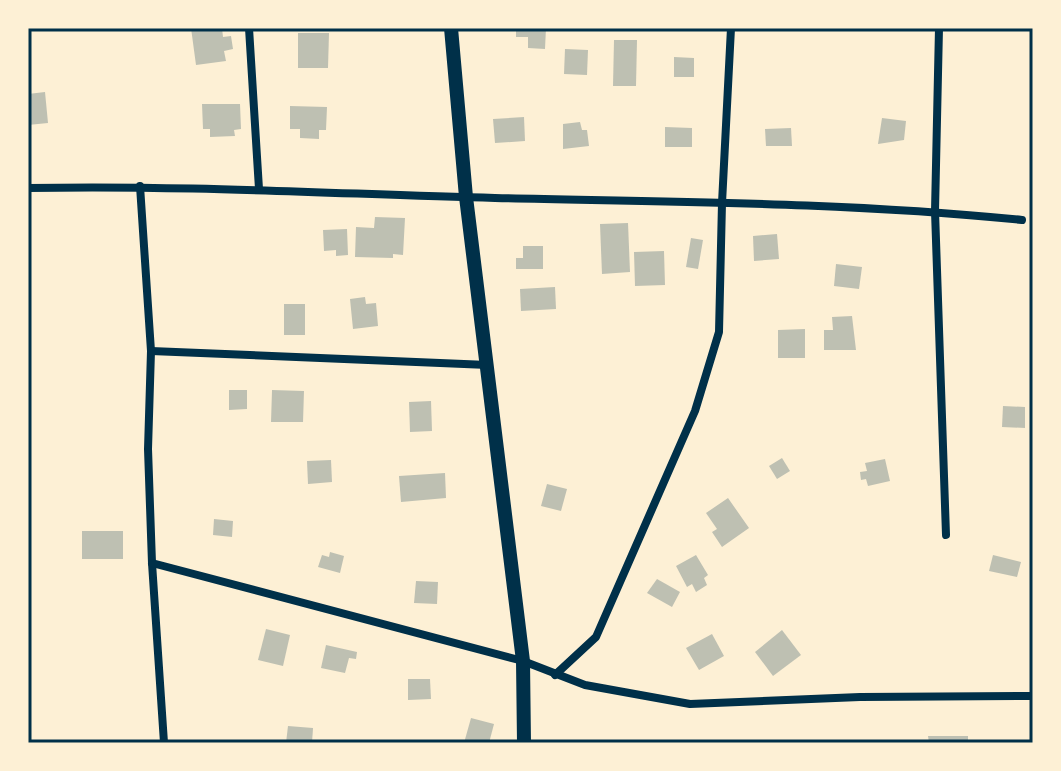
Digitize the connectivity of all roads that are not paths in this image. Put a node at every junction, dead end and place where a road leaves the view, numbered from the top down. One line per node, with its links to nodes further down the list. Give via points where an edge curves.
1 (249, 28): 7 (street)
2 (451, 28): 8 (street)
3 (731, 28): 9 (street)
4 (939, 28): 10 (street)
5 (140, 186): 6 (street); 7 (street); 12 (street)
6 (28, 188)
7 (259, 189): 8 (street)
8 (466, 197): 9 (street); 13 (street)
9 (722, 203): 10 (street); 17 (street, via 719,332 695,411 596,637)
10 (935, 211): 11 (street); 14 (street)
11 (1022, 220)
12 (151, 351): 13 (street); 15 (street)
13 (488, 365): 16 (street)
14 (946, 535)
15 (152, 563): 16 (street); 19 (street)
16 (523, 661): 17 (street); 20 (street)
17 (555, 675): 18 (street, via 690,704)
18 (1033, 696)
19 (164, 743)
20 (524, 743)

